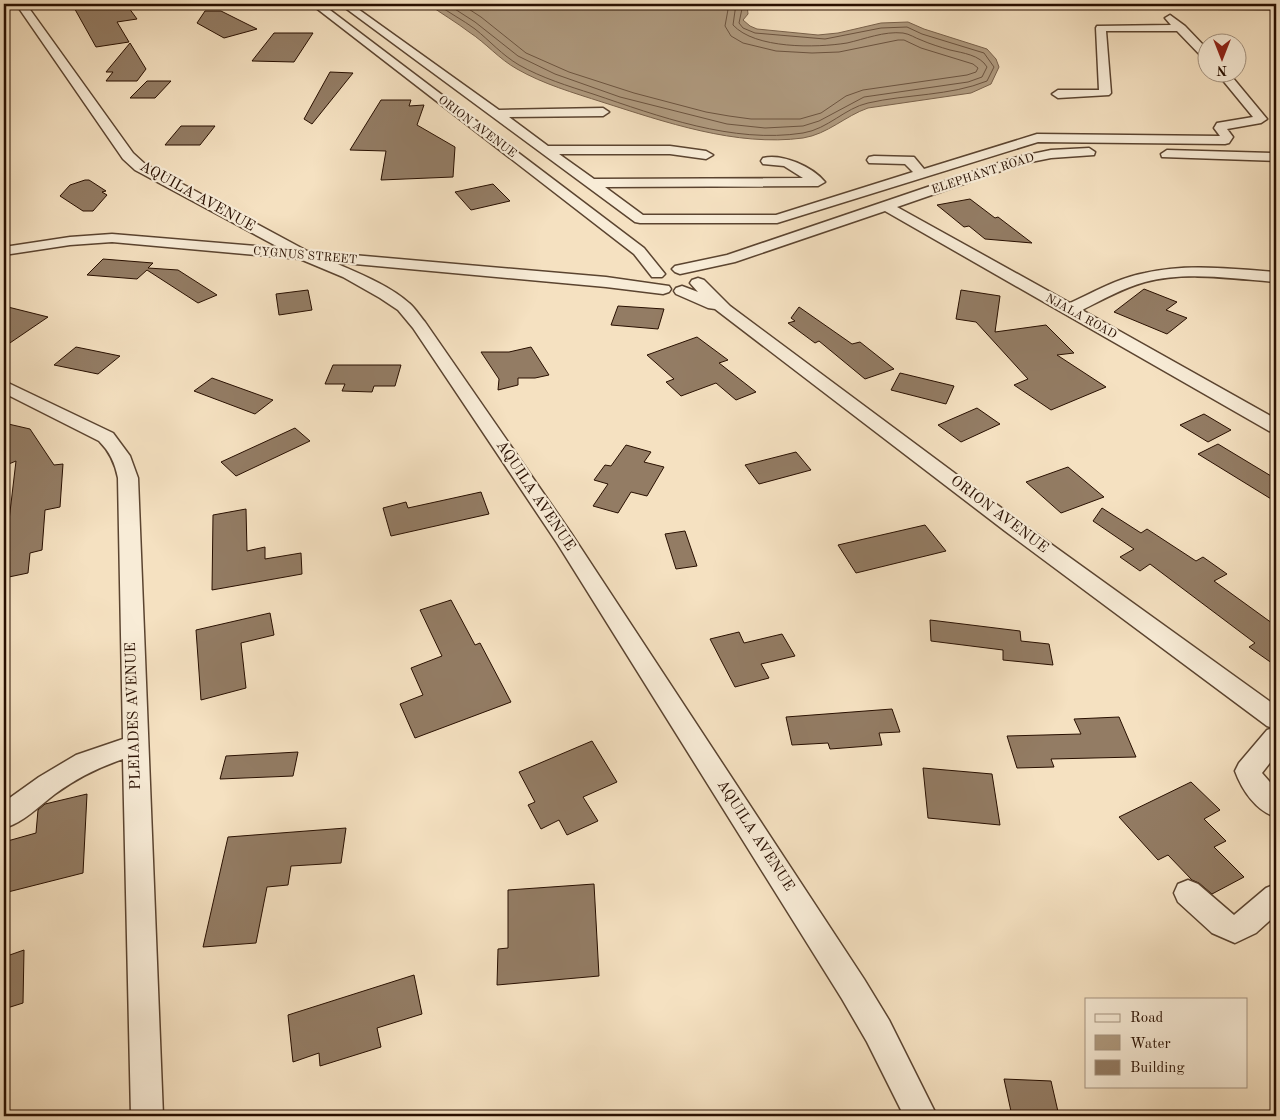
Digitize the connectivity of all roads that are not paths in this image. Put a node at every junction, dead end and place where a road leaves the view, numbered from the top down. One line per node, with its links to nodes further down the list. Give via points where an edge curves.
1 (21, 4): 26 (street, AQUILA AVENUE, via 128,156 140,167)
2 (316, 4): 25 (street, ORION AVENUE)
3 (345, 4): 11 (street)
4 (1156, 4): 5 (street); 6 (street)
5 (1276, 6)
6 (1181, 28): 7 (street); 9 (street, via 1101,28 1105,93)
7 (1198, 47)
8 (1230, 82): 19 (street, via 1261,119 1221,126 1225,140 1037,138)
9 (1058, 94)
10 (603, 112): 11 (street)
11 (498, 114): 12 (street)
12 (547, 150): 15 (street, via 670,150); 21 (street)
13 (1102, 152): 23 (street, ELEPHANT ROAD, via 1033,157)
14 (1151, 154): 16 (street)
15 (706, 155)
16 (1276, 157)
17 (874, 160): 19 (street, via 909,160)
18 (768, 161): 20 (street, via 787,162)
19 (921, 173): 22 (street)
20 (818, 182): 21 (street); 22 (street)
21 (591, 183): 22 (street, via 640,219 777,219)
22 (843, 198)
23 (886, 206): 27 (street, ELEPHANT ROAD); 34 (street, NJALA ROAD)
24 (4, 251): 26 (street, CYGNUS STREET, via 112,238)
25 (638, 251): 28 (street, ORION AVENUE); 30 (street, ORION AVENUE)
26 (305, 256): 30 (street, CYGNUS STREET, via 606,282); 45 (street, AQUILA AVENUE, via 386,295 404,307 419,325 564,538 842,973 878,1031)
27 (730, 259): 28 (street, ELEPHANT ROAD); 31 (street, ELEPHANT ROAD, via 706,272)
28 (678, 269): 30 (street, ELEPHANT ROAD, via 665,270); 31 (street, ORION AVENUE, via 692,273)
29 (1276, 277): 34 (street, via 1179,274 1146,277)
30 (658, 280): 32 (street, CYGNUS STREET)
31 (698, 281): 32 (street, ELEPHANT ROAD, via 693,288); 33 (street, ORION AVENUE)
32 (682, 291): 33 (street, ORION AVENUE)
33 (724, 309): 37 (street, ORION AVENUE)
34 (1069, 310): 36 (street, NJALA ROAD)
35 (4, 386): 39 (street, PLEIADES AVENUE, via 106,437 124,459 128,478)
36 (1276, 427)
37 (1276, 719)
38 (1276, 737): 40 (street, via 1248,771 1252,782)
39 (135, 745): 41 (street, via 85,762); 44 (street, PLEIADES AVENUE)
40 (1276, 806)
41 (4, 817)
42 (1188, 893): 43 (street, via 1222,924 1235,929 1246,924)
43 (1276, 897)
44 (147, 1116)
45 (921, 1116)

